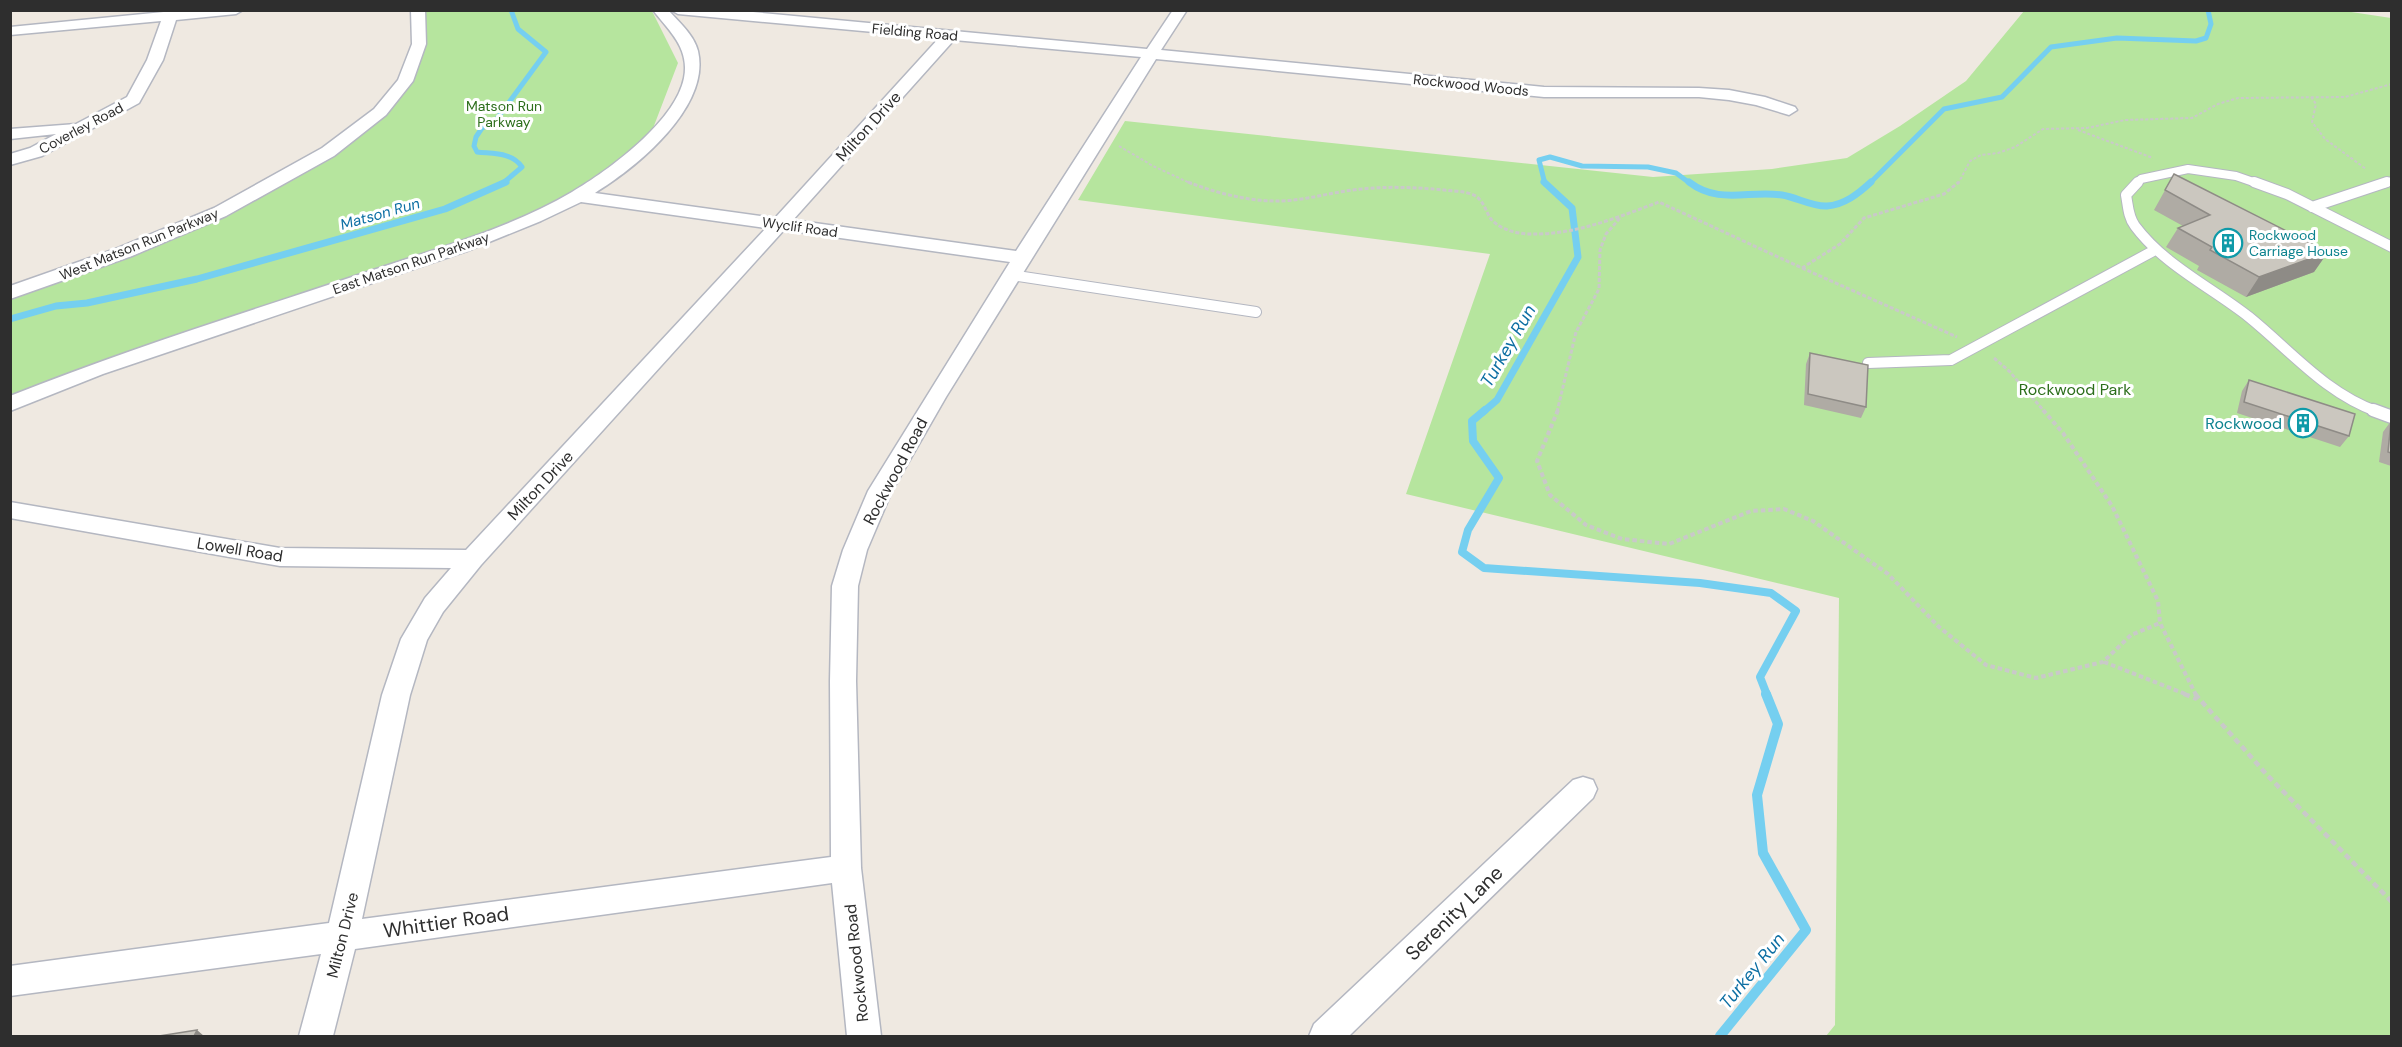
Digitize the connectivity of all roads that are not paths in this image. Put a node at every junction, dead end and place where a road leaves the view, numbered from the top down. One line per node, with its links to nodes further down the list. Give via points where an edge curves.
1 (236, 10): 6 (street)
2 (418, 10): 21 (street, West Matson Run Parkway, via 419,44 405,81 380,112 328,152 211,216)
3 (660, 10): 15 (street, East Matson Run Parkway, via 689,48 692,78 658,134)
4 (678, 10): 8 (street, Fielding Road)
5 (1180, 10): 9 (street, Rockwood Road)
6 (170, 17): 7 (street); 11 (street, Coverley Road, via 155,60 133,100)
7 (10, 31)
8 (950, 34): 9 (street, Fielding Road); 17 (street, Milton Drive)
9 (1152, 52): 10 (street, Rockwood Woods, via 1561,94 1719,93); 20 (street, Rockwood Road)
10 (1789, 110)
11 (88, 126): 12 (street); 13 (street, Coverley Road, via 36,152)
12 (10, 134)
13 (10, 160)
14 (2391, 181): 16 (lane)
15 (579, 195): 17 (street, Wyclif Road); 24 (street, East Matson Run Parkway, via 505,231 96,369)
16 (2312, 207): 18 (lane); 19 (lane, via 2236,176 2188,170 2141,179 2126,195 2132,223)
17 (779, 225): 20 (street, Wyclif Road); 27 (street, Milton Drive)
18 (2391, 247)
19 (2155, 249): 23 (lane, via 1951,360); 25 (lane, via 2249,317 2322,384 2365,409)
20 (1016, 266): 22 (lane); 29 (street, Rockwood Road, via 880,491 850,568 845,586 843,681)
21 (10, 293)
22 (1256, 312)
23 (1868, 363)
24 (10, 404)
25 (2391, 417)
26 (10, 510): 27 (street, Lowell Road, via 280,557)
27 (472, 559): 30 (street, Milton Drive, via 434,605 414,639 396,695)
28 (1583, 789): 34 (street, Serenity Lane)
29 (846, 868): 30 (street, Whittier Road); 33 (street, Rockwood Road)
30 (342, 936): 31 (street, Whittier Road); 32 (street, Milton Drive)
31 (10, 981)
32 (316, 1036)
33 (864, 1036)
34 (1326, 1036)

